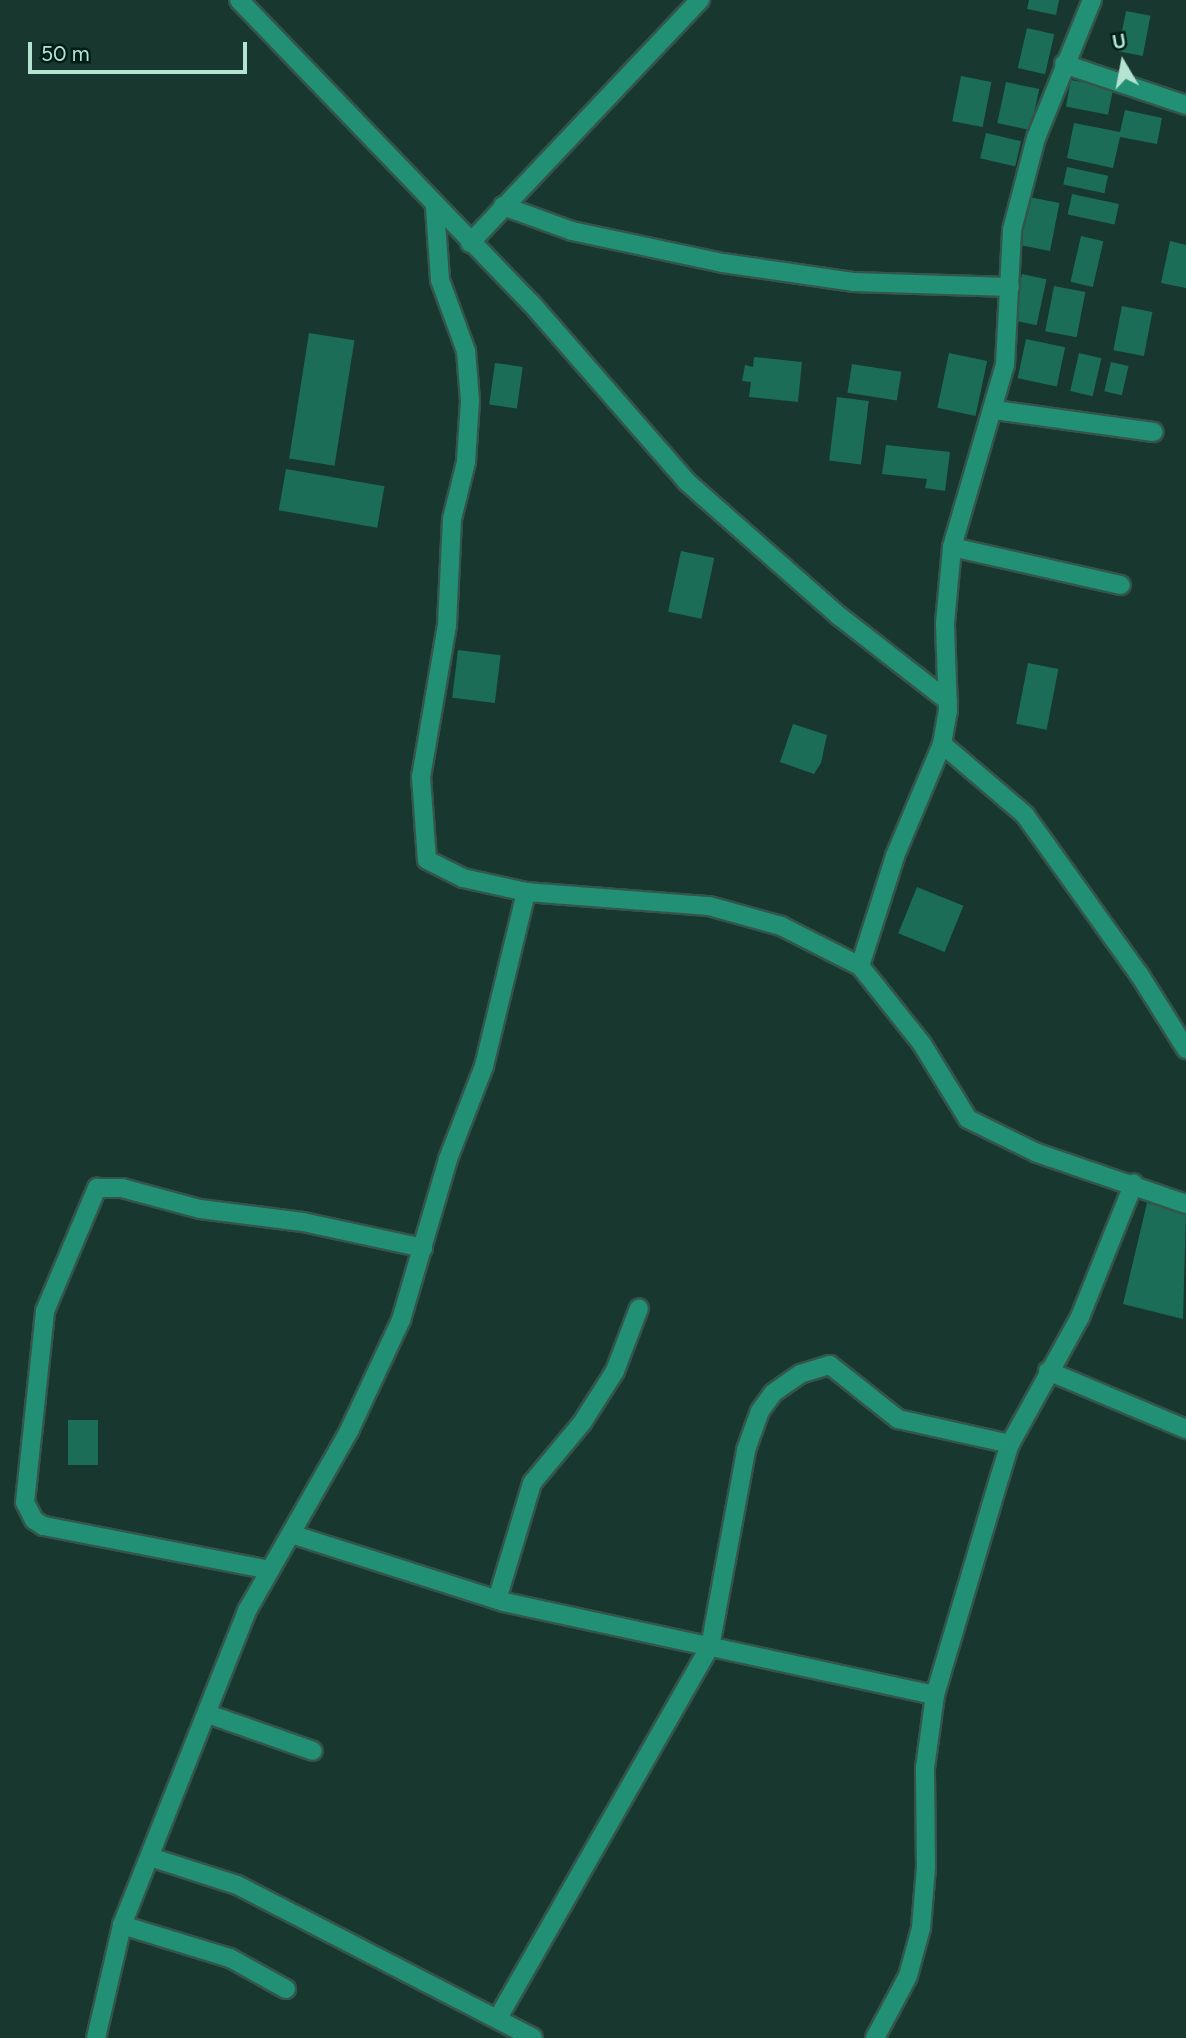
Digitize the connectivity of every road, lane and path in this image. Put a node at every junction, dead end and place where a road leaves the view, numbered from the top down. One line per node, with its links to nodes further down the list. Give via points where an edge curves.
1 (700, 0): 6 (street)
2 (1092, 0): 4 (street)
3 (242, 2): 7 (street)
4 (1064, 64): 5 (street); 9 (street, via 1021,188 1012,230)
5 (1186, 105)
6 (503, 206): 8 (street); 9 (street, via 572,232 723,263 853,282)
7 (439, 212): 8 (street); 16 (street, via 440,280 466,351 470,401 466,462 452,519 447,625 421,777 424,853 430,864 463,878)
8 (468, 241): 14 (street, via 531,303 687,482)
9 (1010, 287): 10 (street, via 1005,365)
10 (995, 410): 11 (street); 12 (street)
11 (1153, 432)
12 (952, 547): 13 (street); 14 (street, via 945,623)
13 (1121, 585)
14 (948, 706): 15 (street)
15 (943, 741): 17 (street, via 895,856); 18 (street, via 1025,815 1139,974)
16 (526, 892): 17 (street, via 709,906 781,926); 21 (street, via 484,1066 448,1159)
17 (860, 966): 19 (street, via 915,1035 968,1119 1037,1153)
18 (1186, 1049)
19 (1134, 1183): 20 (street); 23 (street, via 1080,1317)
20 (1186, 1204)
21 (423, 1248): 26 (street, via 401,1320); 27 (street, via 303,1222 188,1207 122,1188 97,1188 45,1311 25,1502 34,1520 43,1525)
22 (639, 1308): 28 (street, via 615,1371 582,1423 532,1483)
23 (1048, 1371): 24 (street); 25 (street)
24 (1186, 1429)
25 (1010, 1444): 29 (street, via 891,1416 830,1365 788,1380 760,1411 733,1513); 30 (street)
26 (291, 1534): 27 (street); 28 (street)
27 (270, 1570): 31 (street, via 248,1609)
28 (497, 1600): 29 (street)
29 (710, 1647): 30 (street); 36 (street)
30 (935, 1695): 39 (street, via 925,1768 921,1928 908,1976)
31 (208, 1714): 32 (street); 33 (street)
32 (313, 1751)
33 (150, 1857): 34 (street); 36 (street, via 237,1885)
34 (122, 1925): 35 (street, via 230,1958); 37 (street)
35 (286, 1989)
36 (498, 2018): 38 (street)
37 (96, 2038)
38 (533, 2038)
39 (875, 2038)

